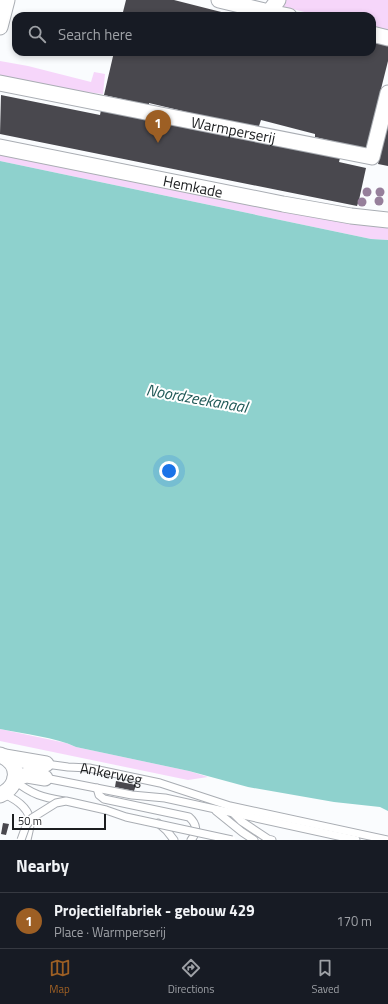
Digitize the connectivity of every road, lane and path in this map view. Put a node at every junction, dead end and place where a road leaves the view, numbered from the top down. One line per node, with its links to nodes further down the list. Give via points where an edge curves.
1 (8, 0): 5 (street)
2 (219, 0): 3 (street)
3 (274, 6): 4 (street)
4 (283, 12)
5 (0, 27)
6 (376, 35): 7 (street)
7 (388, 38)
8 (0, 83): 9 (street, Warmperserij, via 372,157)
9 (388, 94)
10 (0, 147): 11 (street, Hemkade, via 283,204)
11 (388, 220)
12 (2, 756): 13 (street, Ankerweg); 14 (street, Ankerweg, via 13,766)
13 (46, 771): 14 (street, Ankerweg); 15 (lane, Ankerweg); 17 (lane, Ankerweg, via 68,767 89,768 160,783)
14 (15, 779): 16 (street, via 11,787); 22 (lane, via 26,790 38,796 150,820 162,826)
15 (97, 788): 18 (lane, Ankerweg, via 165,798); 23 (lane, Ankerweg, via 104,800 189,817 196,824 196,833)
16 (2, 794): 21 (lane, via 14,798 26,811 30,822)
17 (215, 801): 18 (lane, via 211,805); 19 (lane, Ankerweg)
18 (214, 809): 19 (lane, Ankerweg); 25 (lane, Ankerweg)
19 (231, 810): 26 (lane, Ankerweg, via 241,821); 27 (lane, Ankerweg); 28 (lane, Ankerweg)
20 (21, 840): 24 (lane, bridge, via 32,818 56,803 66,801)
21 (27, 840)
22 (174, 840)
23 (191, 840)
24 (232, 840)
25 (254, 840)
26 (272, 840)
27 (356, 840)
28 (388, 840)

